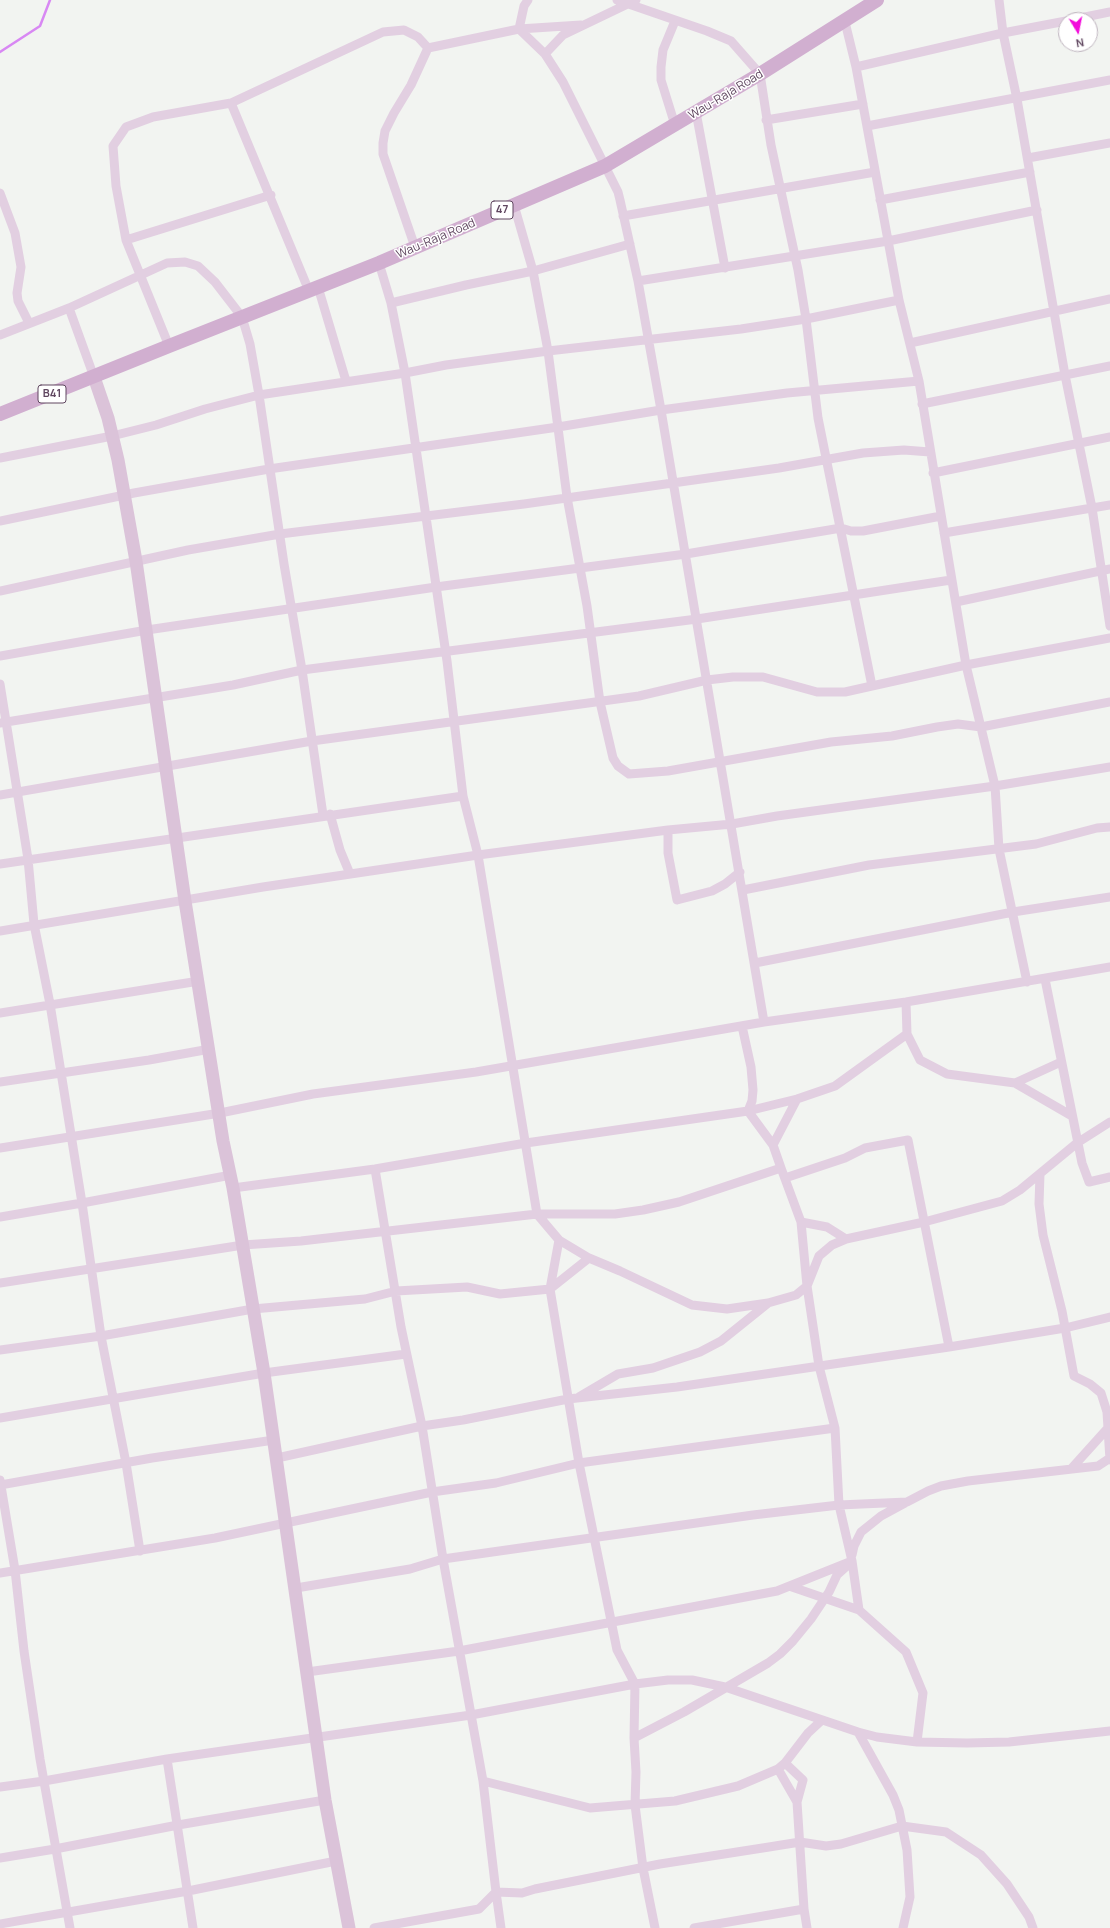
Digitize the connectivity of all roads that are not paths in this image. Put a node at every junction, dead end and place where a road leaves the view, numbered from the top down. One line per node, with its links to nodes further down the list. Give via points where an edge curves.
1 (528, 0): 13 (street, via 524,6)
2 (617, 0): 6 (street)
3 (636, 0): 6 (street)
4 (877, 0): 10 (main road, Wau-Raja Road / 47)
5 (999, 0): 14 (street)
6 (627, 4): 9 (street); 12 (street)
7 (1110, 12): 8 (street)
8 (1098, 14)
9 (675, 21): 18 (street, via 731,41); 25 (street, via 663,50 661,80)
10 (845, 22): 17 (street); 18 (main road, Wau-Raja Road / 47)
11 (1058, 23): 14 (street)
12 (582, 26): 13 (street); 16 (street, via 563,36)
13 (519, 29): 15 (street); 16 (street)
14 (1003, 33): 17 (street); 20 (street)
15 (428, 48): 21 (street, via 418,37 404,30 383,32); 43 (street, via 411,85 391,119 382,143)
16 (545, 54): 29 (street, via 563,82)
17 (856, 67): 22 (street)
18 (760, 74): 23 (main road, Wau-Raja Road / 47); 24 (street)
19 (1110, 80): 20 (street)
20 (1017, 99): 26 (street); 28 (street)
21 (231, 103): 34 (street); 40 (street, via 153,117 126,127 119,136 113,146 116,186)
22 (863, 104): 24 (street); 26 (street)
23 (696, 112): 25 (main road, Wau-Raja Road / 47); 35 (street)
24 (766, 120): 32 (street)
25 (675, 125): 29 (main road, Wau-Raja Road / 47)
26 (867, 126): 30 (street)
27 (1110, 143): 28 (street)
28 (1028, 158): 31 (street)
29 (605, 166): 37 (main road, Wau-Raja Road / 47); 39 (street, via 618,192)
30 (874, 172): 32 (street); 36 (street)
31 (1030, 172): 36 (street); 38 (street)
32 (781, 189): 35 (street); 44 (street)
33 (0, 193): 58 (street, via 15,233 20,260 16,293)
34 (271, 195): 40 (street); 50 (street)
35 (712, 200): 39 (street); 46 (street)
36 (880, 200): 41 (street)
37 (514, 205): 43 (main road, Wau-Raja Road / 47); 47 (street)
38 (1037, 210): 41 (street); 55 (street)
39 (623, 216): 42 (street)
40 (126, 240): 48 (street)
41 (888, 241): 44 (street); 52 (street)
42 (630, 244): 47 (street); 49 (street)
43 (415, 247): 45 (main road, Wau-Raja Road / 47)
44 (796, 257): 46 (street); 57 (street)
45 (379, 263): 50 (main road, Wau-Raja Road / 47); 53 (street)
46 (725, 268): 49 (street)
47 (533, 271): 53 (street); 63 (street)
48 (140, 274): 54 (street); 56 (street, via 167,263 185,262 198,266 215,282); 62 (street)
49 (638, 281): 60 (street)
50 (314, 289): 56 (main road, Wau-Raja Road / 47); 68 (street)
51 (1110, 299): 55 (street)
52 (899, 300): 57 (street); 61 (street)
53 (391, 303): 65 (street)
54 (69, 308): 58 (street); 66 (street)
55 (1054, 312): 61 (street); 67 (street)
56 (242, 317): 62 (main road, Wau-Raja Road / 47); 71 (street, via 250,344)
57 (806, 319): 60 (street, via 708,333); 70 (street)
58 (29, 323): 59 (street)
59 (0, 335)
60 (648, 338): 63 (street); 73 (street)
61 (910, 343): 69 (street)
62 (169, 346): 66 (main road, Wau-Raja Road / 47)
63 (548, 351): 65 (street); 75 (street)
64 (1110, 366): 67 (street)
65 (405, 373): 68 (street); 79 (street)
66 (99, 375): 74 (main road, B41); 76 (street)
67 (1065, 375): 72 (street); 78 (street)
68 (346, 381): 71 (street)
69 (918, 381): 70 (street); 72 (street)
70 (816, 390): 73 (street); 82 (street)
71 (259, 395): 76 (street); 83 (street)
72 (922, 404): 80 (street)
73 (661, 410): 75 (street); 85 (street)
74 (0, 414)
75 (558, 427): 79 (street); 87 (street)
76 (112, 436): 81 (street); 86 (street)
77 (1110, 437): 78 (street)
78 (1079, 443): 84 (street); 89 (street)
79 (416, 448): 83 (street); 90 (street)
80 (930, 452): 82 (street, via 893,450); 84 (street)
81 (0, 458)
82 (826, 460): 85 (street); 93 (street)
83 (269, 470): 86 (street); 95 (street)
84 (933, 473): 91 (street)
85 (673, 482): 87 (street); 96 (street)
86 (124, 496): 92 (street); 97 (street)
87 (567, 497): 90 (street); 98 (street)
88 (1110, 505): 89 (street)
89 (1092, 508): 94 (street); 99 (street)
90 (426, 515): 95 (street); 101 (street)
91 (942, 516): 93 (street, via 863,531 851,532); 94 (street)
92 (0, 521)
93 (841, 528): 96 (street); 103 (street)
94 (944, 533): 100 (street)
95 (280, 534): 97 (street); 105 (street)
96 (686, 554): 98 (street); 106 (street)
97 (136, 561): 102 (street); 108 (street)
98 (580, 568): 101 (street); 109 (street)
99 (1106, 570): 104 (street); 107 (street)
100 (951, 580): 103 (street); 104 (street)
101 (436, 587): 105 (street); 111 (street)
102 (0, 591)
103 (854, 595): 106 (street); 117 (street)
104 (956, 602): 113 (street)
105 (292, 608): 108 (street); 114 (street)
106 (697, 619): 109 (street); 115 (street)
107 (1110, 626)
108 (147, 630): 112 (street); 118 (street)
109 (591, 632): 111 (street); 119 (street)
110 (1110, 638): 113 (street)
111 (446, 652): 114 (street); 121 (street)
112 (0, 656)
113 (966, 665): 117 (street); 123 (street)
114 (302, 670): 118 (street, via 233,685); 124 (street)
115 (707, 680): 117 (street, via 763,677 817,692 845,692); 119 (street); 125 (street)
116 (0, 684): 122 (street)
117 (872, 686)
118 (156, 697): 122 (street); 126 (street)
119 (600, 702): 121 (street); 125 (street, via 613,758 618,766 630,774)
120 (1110, 702): 123 (street)
121 (456, 722): 124 (street); 131 (street)
122 (3, 723): 129 (street)
123 (980, 727): 125 (street, via 958,724 892,736 831,742); 128 (street)
124 (312, 741): 126 (street); 132 (street)
125 (721, 762): 133 (street)
126 (167, 766): 129 (street); 136 (street)
127 (1110, 767): 128 (street)
128 (995, 786): 133 (street); 137 (street)
129 (17, 792): 130 (street); 139 (street)
130 (0, 795)
131 (463, 796): 132 (street); 138 (street)
132 (326, 815): 136 (street); 142 (street)
133 (732, 824): 135 (street); 141 (street)
134 (1110, 827): 137 (street, via 1096,828 1036,844)
135 (668, 830): 138 (street); 141 (street, via 668,853 677,900 712,891 726,884)
136 (177, 838): 139 (street); 145 (street)
137 (999, 849): 143 (street, via 869,865); 146 (street)
138 (478, 855): 142 (street); 162 (street)
139 (28, 859): 140 (street); 147 (street)
140 (0, 864)
141 (740, 872): 143 (street)
142 (350, 874): 145 (street)
143 (743, 890): 149 (street)
144 (1110, 897): 146 (street)
145 (185, 901): 147 (street); 152 (street)
146 (1013, 912): 149 (street); 153 (street)
147 (34, 924): 148 (street); 155 (street)
148 (0, 931)
149 (756, 963): 157 (street)
150 (1110, 967): 151 (street)
151 (1045, 979): 153 (street); 161 (street)
152 (199, 981): 155 (street); 160 (street)
153 (1027, 982): 154 (street)
154 (906, 1002): 157 (street); 159 (street)
155 (50, 1004): 156 (street); 163 (street)
156 (0, 1012)
157 (764, 1022): 158 (street)
158 (742, 1026): 162 (street); 167 (street, via 753,1090)
159 (908, 1034): 165 (street, via 920,1060 947,1074); 166 (street, via 835,1086)
160 (210, 1049): 163 (street); 168 (street)
161 (1061, 1062): 165 (street); 169 (street)
162 (514, 1066): 168 (street, via 313,1094); 172 (street)
163 (61, 1072): 164 (street); 171 (street)
164 (0, 1082)
165 (1015, 1083): 169 (street)
166 (797, 1099): 167 (street); 174 (street)
167 (748, 1111): 172 (street); 174 (street)
168 (220, 1113): 171 (street); 179 (street)
169 (1072, 1116): 173 (street)
170 (1110, 1122): 173 (street)
171 (71, 1136): 175 (street); 183 (street)
172 (526, 1142): 176 (street); 184 (street)
173 (1077, 1143): 178 (street); 180 (street, via 1089,1182)
174 (773, 1145): 177 (street)
175 (0, 1148)
176 (374, 1168): 182 (street); 188 (street)
177 (781, 1168): 181 (street); 184 (street, via 679,1202 643,1210 609,1215)
178 (1040, 1174): 187 (street, via 1002,1201); 201 (street, via 1039,1204 1043,1235)
179 (230, 1175): 182 (street); 183 (street)
180 (1110, 1177)
181 (785, 1178): 186 (street); 187 (street, via 845,1158 865,1148 908,1140)
182 (234, 1188): 191 (street)
183 (82, 1203): 185 (street); 193 (street)
184 (537, 1214): 188 (street); 190 (street)
185 (0, 1217)
186 (801, 1222): 189 (street, via 826,1227); 195 (street)
187 (924, 1222): 189 (street); 203 (street)
188 (385, 1230): 191 (street); 197 (street)
189 (846, 1239): 195 (street, via 832,1244 819,1256)
190 (559, 1240): 192 (street); 196 (street)
191 (243, 1246): 193 (street); 199 (street)
192 (589, 1258): 196 (street); 198 (street, via 692,1305 727,1309)
193 (92, 1269): 194 (street); 202 (street)
194 (0, 1283)
195 (807, 1286): 198 (street, via 796,1295); 206 (street)
196 (550, 1289): 197 (street, via 500,1294 467,1287); 210 (street)
197 (396, 1291): 199 (street, via 365,1299); 205 (street)
198 (768, 1303): 208 (street, via 721,1341 700,1352 653,1368 618,1374)
199 (253, 1309): 202 (street); 207 (street)
200 (1110, 1317): 201 (street)
201 (1065, 1328): 203 (street); 214 (street, via 1074,1376 1101,1393 1107,1412)
202 (101, 1336): 204 (street); 209 (street)
203 (949, 1347): 206 (street)
204 (0, 1350)
205 (406, 1354): 207 (street); 212 (street)
206 (819, 1366): 208 (street, via 677,1387); 213 (street)
207 (264, 1374): 209 (street); 215 (street)
208 (578, 1398): 210 (street)
209 (114, 1399): 211 (street); 218 (street)
210 (568, 1399): 212 (street); 219 (street)
211 (0, 1418)
212 (422, 1426): 216 (street); 222 (street)
213 (835, 1428): 219 (street); 224 (street)
214 (1107, 1429): 217 (street); 220 (street)
215 (274, 1440): 216 (street); 218 (street)
216 (277, 1458): 225 (street)
217 (1110, 1458): 220 (street, via 1098,1466)
218 (126, 1463): 221 (street); 227 (street)
219 (579, 1463): 222 (street, via 496,1483); 226 (street)
220 (1071, 1469): 223 (street, via 942,1486)
221 (0, 1483): 230 (street)
222 (432, 1492): 225 (street); 228 (street)
223 (907, 1502): 224 (street); 229 (street, via 881,1516 861,1532 854,1546)
224 (839, 1505): 226 (street); 229 (street)
225 (286, 1523): 227 (street); 233 (street)
226 (594, 1538): 228 (street); 236 (street)
227 (140, 1551): 230 (street)
228 (443, 1559): 233 (street, via 410,1569); 237 (street)
229 (852, 1561): 232 (street); 234 (street, via 837,1575); 235 (street)
230 (15, 1570): 231 (street); 250 (street, via 24,1651)
231 (0, 1573)
232 (792, 1587): 234 (street); 236 (street)
233 (296, 1588): 238 (street)
234 (825, 1598): 235 (street); 240 (street, via 780,1654)
235 (859, 1610): 247 (street, via 906,1652 923,1692)
236 (612, 1623): 237 (street); 239 (street, via 617,1650)
237 (459, 1651): 238 (street); 241 (street)
238 (307, 1672): 245 (street)
239 (635, 1684): 240 (street, via 692,1680); 241 (street); 246 (street)
240 (725, 1687): 242 (street); 246 (street)
241 (471, 1715): 245 (street); 251 (street)
242 (822, 1720): 244 (street); 249 (street, via 808,1733)
243 (1110, 1731): 247 (street, via 1009,1742)
244 (858, 1732): 247 (street); 257 (street, via 893,1795)
245 (316, 1736): 248 (street); 253 (street)
246 (634, 1738): 255 (street)
247 (917, 1742)
248 (167, 1759): 250 (street); 256 (street)
249 (782, 1766): 254 (street); 254 (street, via 803,1780); 255 (street, via 738,1786 675,1801)
250 (44, 1781): 252 (street); 259 (street)
251 (483, 1782): 255 (street, via 590,1808); 264 (street)
252 (0, 1787)
253 (325, 1800): 256 (street); 261 (street)
254 (797, 1802): 258 (street)
255 (635, 1805): 262 (street)
256 (178, 1825): 259 (street); 263 (street)
257 (902, 1826): 258 (street, via 841,1844 826,1846); 276 (street, via 907,1850 910,1898); 277 (street, via 946,1832 981,1855 1007,1884 1030,1917)
258 (800, 1842): 262 (street); 265 (street)
259 (55, 1849): 260 (street); 266 (street)
260 (0, 1858)
261 (336, 1861): 263 (street); 270 (street)
262 (643, 1868): 264 (street, via 522,1893); 273 (street)
263 (188, 1891): 266 (street); 269 (street)
264 (496, 1892): 271 (street, via 479,1909); 272 (street)
265 (804, 1909): 274 (street); 275 (street)
266 (67, 1913): 267 (street); 268 (street)
267 (0, 1924)
268 (70, 1928)
269 (193, 1928)
270 (349, 1928)
271 (374, 1928)
272 (502, 1928)
273 (655, 1928)
274 (694, 1928)
275 (807, 1928)
276 (903, 1928)
277 (1033, 1928)

